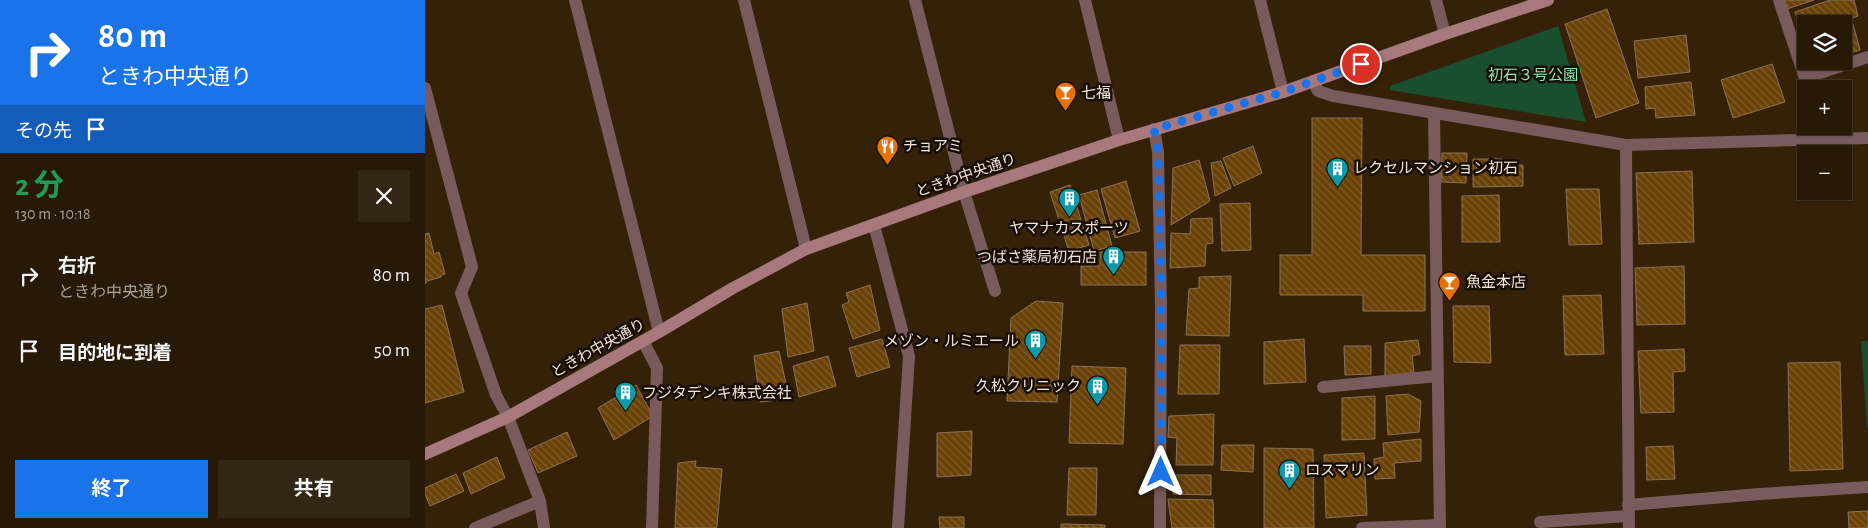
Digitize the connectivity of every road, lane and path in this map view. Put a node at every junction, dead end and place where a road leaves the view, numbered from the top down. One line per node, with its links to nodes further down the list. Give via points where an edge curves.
1 (575, 0): 27 (street)
2 (744, 0): 25 (street)
3 (915, 0): 23 (street)
4 (1085, 0): 20 (street)
5 (1260, 0): 15 (street)
6 (1436, 0): 9 (street)
7 (1548, 0): 9 (street, ときわ中央通り)
8 (1779, 0): 11 (street)
9 (1445, 34): 13 (street, ときわ中央通り)
10 (1868, 57): 12 (street)
11 (1805, 80)
12 (1813, 80)
13 (1313, 81): 15 (street, ときわ中央通り); 16 (street, via 1318,91 1333,96)
14 (425, 88): 31 (street, via 471,267 461,294 496,395)
15 (1283, 92): 17 (street, ときわ中央通り)
16 (1434, 114): 22 (street); 29 (street)
17 (1154, 129): 20 (street, ときわ中央通り); 42 (street, via 1158,152 1161,305)
18 (1815, 135): 21 (street)
19 (1868, 138): 21 (street)
20 (1119, 140): 23 (street, ときわ中央通り)
21 (1816, 140): 22 (street)
22 (1626, 145): 35 (street)
23 (964, 192): 24 (street, ときわ中央通り); 26 (street)
24 (874, 225): 25 (street, ときわ中央通り); 41 (street, via 909,356)
25 (807, 249): 27 (street, ときわ中央通り)
26 (995, 291)
27 (659, 332): 28 (street, ときわ中央通り)
28 (643, 340): 31 (street, ときわ中央通り); 40 (street, via 657,368)
29 (1437, 376): 30 (street); 37 (street)
30 (1323, 387)
31 (508, 417): 32 (street, ときわ中央通り); 34 (street)
32 (425, 454)
33 (1868, 487): 35 (street, via 1760,494)
34 (540, 501): 38 (street); 39 (street)
35 (1628, 516): 36 (street)
36 (1541, 522)
37 (1440, 526): 43 (street)
38 (475, 528)
39 (543, 528)
40 (651, 528)
41 (899, 528)
42 (1160, 528)
43 (1362, 528)

